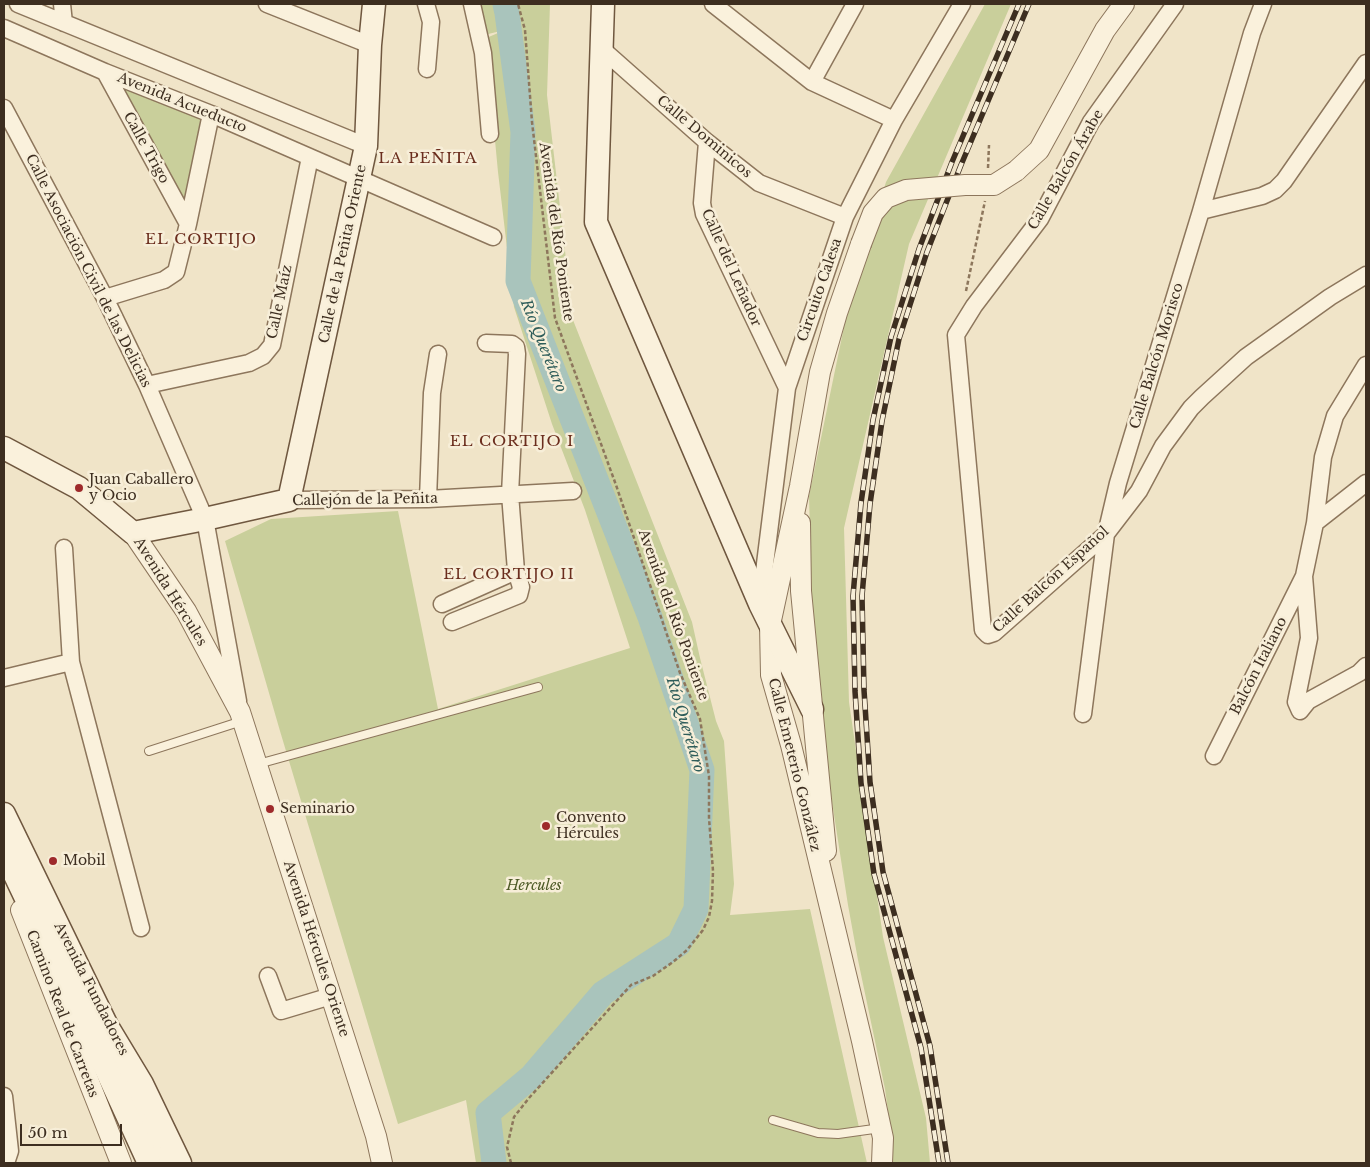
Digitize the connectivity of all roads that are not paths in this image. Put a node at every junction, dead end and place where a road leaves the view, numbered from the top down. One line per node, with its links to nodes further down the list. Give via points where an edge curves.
1 (18, 4): 14 (street)
2 (62, 4): 14 (street)
3 (268, 4): 16 (street)
4 (374, 4): 16 (main road, Calle de la Peñita Oriente)
5 (426, 4): 19 (street, via 432,22)
6 (472, 4): 25 (street, via 483,53)
7 (603, 4): 17 (main road)
8 (714, 4): 21 (street)
9 (856, 4): 21 (street)
10 (962, 4): 24 (street, Circuito Calesa)
11 (1124, 4): 43 (street, Calle Emeterio González, bridge, via 1105,30 1039,150 1016,171 994,185 906,190 886,198 873,213 837,313 820,372)
12 (1175, 4): 59 (street, Calle Balcón Árabe, via 1091,122 1040,219 956,335 983,630)
13 (1263, 4): 30 (street, Calle Balcón Morisco)
14 (64, 23): 27 (street)
15 (4, 28): 20 (street, Avenida Acueducto)
16 (370, 45): 27 (main road, Calle de la Peñita Oriente)
17 (602, 49): 26 (street, Calle Dominicos); 56 (main road, via 596,222)
18 (1366, 63): 30 (street, via 1275,190)
19 (428, 69)
20 (105, 72): 23 (street, Avenida Acueducto); 32 (street, Calle Trigo)
21 (812, 82): 24 (street)
22 (4, 108): 35 (street, Calle Asociación Civil de las Delicias)
23 (211, 114): 28 (street, Avenida Acueducto); 32 (street)
24 (894, 120): 31 (street, Circuito Calesa)
25 (490, 134)
26 (706, 142): 31 (street, Calle Dominicos, via 759,182); 40 (street, Calle del Leñador, via 704,214)
27 (366, 146): 29 (main road, Calle de la Peñita Oriente)
28 (310, 157): 29 (street, Avenida Acueducto); 39 (street, Calle Maíz, via 272,345 264,356 249,363)
29 (360, 178): 33 (street, Avenida Acueducto); 47 (main road, Calle de la Peñita Oriente)
30 (1202, 211): 51 (street, Calle Balcón Morisco, via 1118,483)
31 (845, 217): 40 (street, Circuito Calesa)
32 (188, 224): 35 (street, via 176,272 164,280)
33 (493, 236)
34 (1366, 275): 51 (street, Calle Balcón Español, via 1246,357 1191,408 1164,446 1139,491)
35 (105, 298): 39 (street, Calle Asociación Civil de las Delicias)
36 (486, 343): 45 (street, via 516,347)
37 (438, 354): 46 (street, via 432,393)
38 (1366, 365): 49 (street, via 1335,416 1323,458)
39 (147, 385): 48 (street, Calle Asociación Civil de las Delicias)
40 (787, 388): 56 (street, Circuito Calesa)
41 (4, 448): 50 (main road, Avenida Hércules, via 78,488)
42 (1366, 483): 49 (street)
43 (800, 486): 58 (street, Calle Emeterio González); 64 (street, Calle Emeterio González, via 801,591)
44 (573, 491): 45 (street, Callejón de la Peñita)
45 (510, 494): 46 (street, Callejón de la Peñita); 53 (street)
46 (428, 499): 47 (street, Callejón de la Peñita)
47 (289, 500): 48 (main road, Callejón de la Peñita)
48 (204, 519): 50 (main road, Callejón de la Peñita); 66 (street, Calle Asociación Civil de las Delicias)
49 (1315, 523): 54 (street)
50 (133, 533): 66 (street, Avenida Hércules, via 186,611)
51 (1106, 534): 59 (street, Calle Balcón Español); 65 (street, Calle Balcón Morisco)
52 (64, 548): 60 (street)
53 (516, 571): 55 (street); 57 (street, via 521,587 519,595)
54 (1304, 576): 61 (street, via 1310,638 1296,702 1300,711 1308,701); 70 (street, Balcón Italiano)
55 (442, 604)
56 (760, 604): 58 (main road)
57 (452, 622)
58 (770, 625): 64 (main road); 68 (street, Calle Emeterio González, via 771,675)
59 (988, 635)
60 (71, 662): 62 (street); 76 (street)
61 (1366, 666)
62 (4, 678)
63 (538, 687): 71 (lane)
64 (812, 709): 67 (street, Calle Emeterio González)
65 (1083, 714)
66 (243, 723): 69 (lane); 71 (street, Avenida Hércules Oriente)
67 (816, 743): 68 (street, via 802,751); 75 (street, Calle Emeterio González)
68 (791, 745): 75 (street, Calle Emeterio González)
69 (148, 751)
70 (1214, 756)
71 (256, 764): 78 (street, Avenida Hércules Oriente)
72 (4, 814): 79 (main road, Avenida Fundadores)
73 (4, 852): 85 (main road, Avenida Fundadores)
74 (4, 864): 84 (street, Camino Real de Carretas)
75 (834, 926): 82 (street, Calle Emeterio González)
76 (141, 928)
77 (268, 976): 78 (street, via 281,1011)
78 (331, 996): 88 (street, Avenida Hércules Oriente)
79 (107, 1026): 86 (street, via 130,1088); 87 (main road, Avenida Fundadores, via 142,1084)
80 (4, 1096): 83 (street, via 10,1151)
81 (773, 1120): 82 (lane, via 838,1134)
82 (881, 1128): 89 (street, Calle Emeterio González)
83 (6, 1163)
84 (121, 1163)
85 (149, 1163)
86 (166, 1163)
87 (180, 1163)
88 (382, 1163)
89 (882, 1163)

